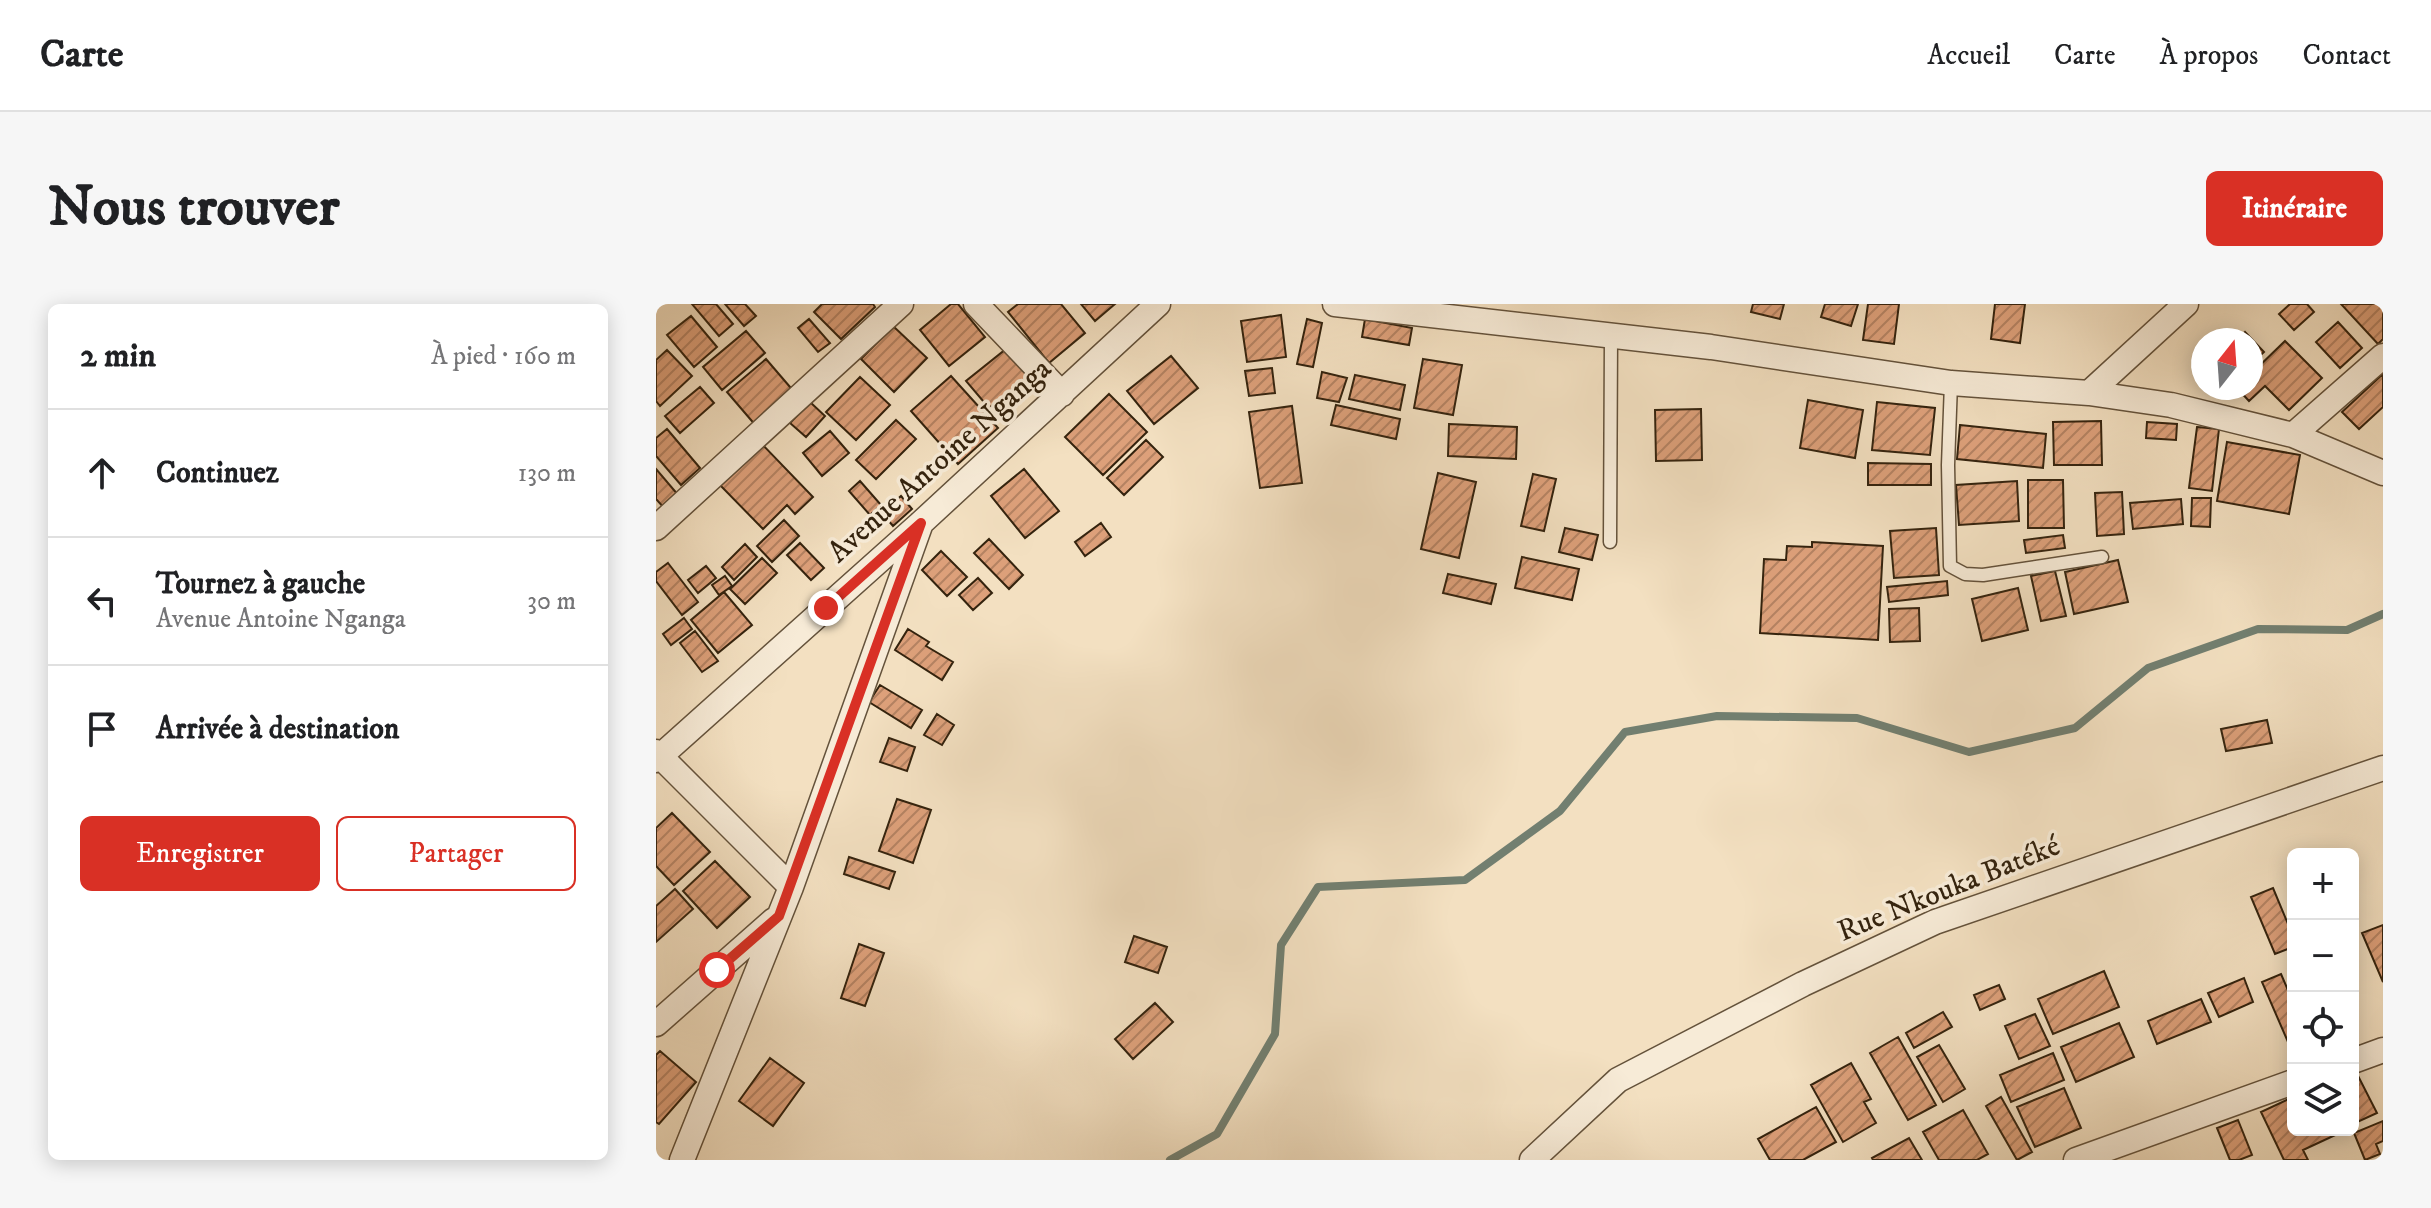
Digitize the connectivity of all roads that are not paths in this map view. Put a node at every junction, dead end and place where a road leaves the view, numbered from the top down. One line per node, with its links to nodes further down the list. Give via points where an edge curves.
1 (901, 304): 14 (street)
2 (976, 304): 10 (street)
3 (1158, 304): 10 (street, Avenue Antoine Nganga)
4 (1335, 304): 6 (street)
5 (2186, 304): 9 (street)
6 (1611, 337): 8 (street); 15 (lane)
7 (2383, 356): 11 (street)
8 (1951, 383): 9 (street); 16 (lane, via 1950,566 1983,575)
9 (2089, 393): 11 (street, via 2171,405)
10 (1062, 394): 13 (street, Avenue Antoine Nganga)
11 (2293, 435): 12 (street)
12 (2383, 473)
13 (921, 523): 17 (street, Avenue Antoine Nganga); 19 (street)
14 (656, 528)
15 (1610, 542)
16 (2102, 557)
17 (657, 756): 19 (street)
18 (2383, 768): 26 (street, Rue Nkouka Batéké, via 1935,922 1618,1080)
19 (791, 887): 20 (street)
20 (779, 916): 21 (street); 25 (street)
21 (656, 1024)
22 (2383, 1050): 23 (street)
23 (2359, 1059)
24 (2287, 1084): 27 (street)
25 (682, 1160)
26 (1532, 1160)
27 (2076, 1160)

